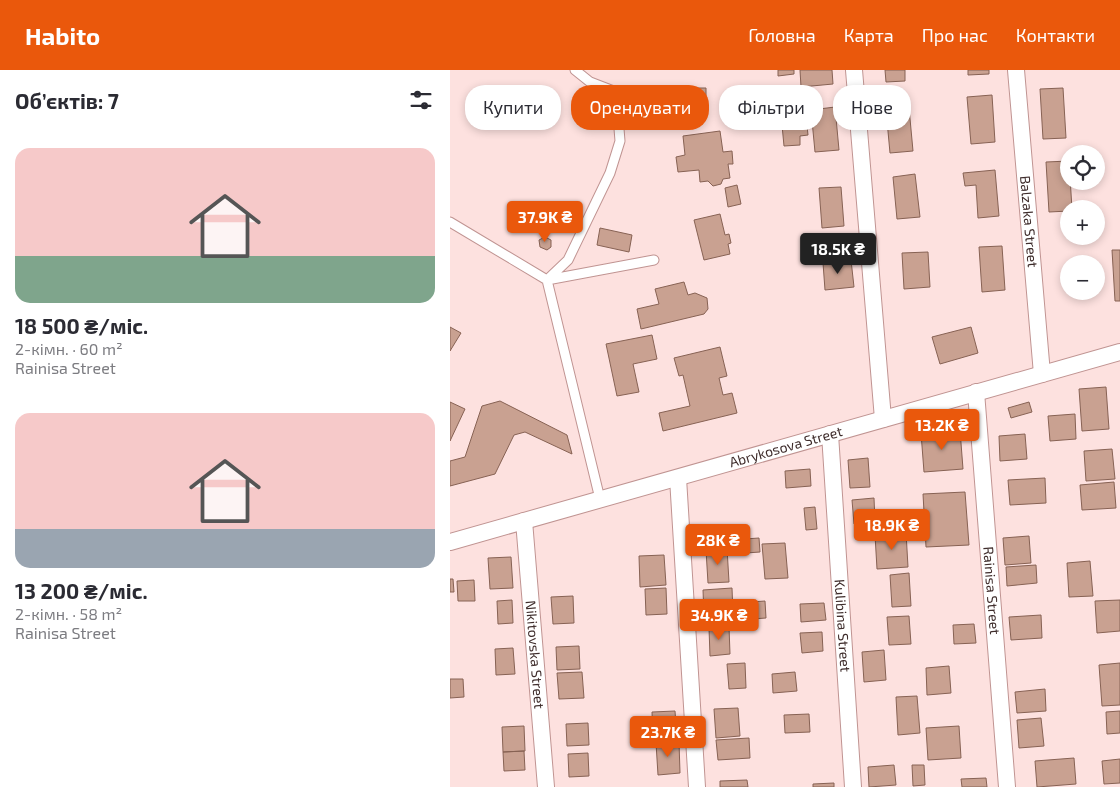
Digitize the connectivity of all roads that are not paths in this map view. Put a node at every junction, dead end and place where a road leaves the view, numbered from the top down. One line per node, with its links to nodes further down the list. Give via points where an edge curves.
1 (576, 70): 6 (lane, via 590,82 616,92 620,141 610,173 568,260)
2 (854, 70): 11 (street)
3 (1016, 70): 9 (street, Balzaka Street)
4 (450, 222): 6 (lane)
5 (654, 260): 6 (lane)
6 (548, 280): 14 (lane)
7 (1120, 352): 8 (street); 9 (street, Abrykosova Street)
8 (1120, 357)
9 (1042, 374): 10 (street, Abrykosova Street)
10 (976, 392): 11 (street, Abrykosova Street); 20 (street, Rainisa Street)
11 (883, 418): 12 (street, Abrykosova Street)
12 (830, 434): 13 (street, Abrykosova Street); 19 (street, Kulibina Street)
13 (678, 478): 14 (street, Abrykosova Street); 18 (street)
14 (600, 499): 15 (street, Abrykosova Street)
15 (524, 520): 16 (street, Abrykosova Street); 17 (street, Nikitovska Street)
16 (450, 542)
17 (546, 787)
18 (697, 787)
19 (853, 787)
20 (1008, 787)

